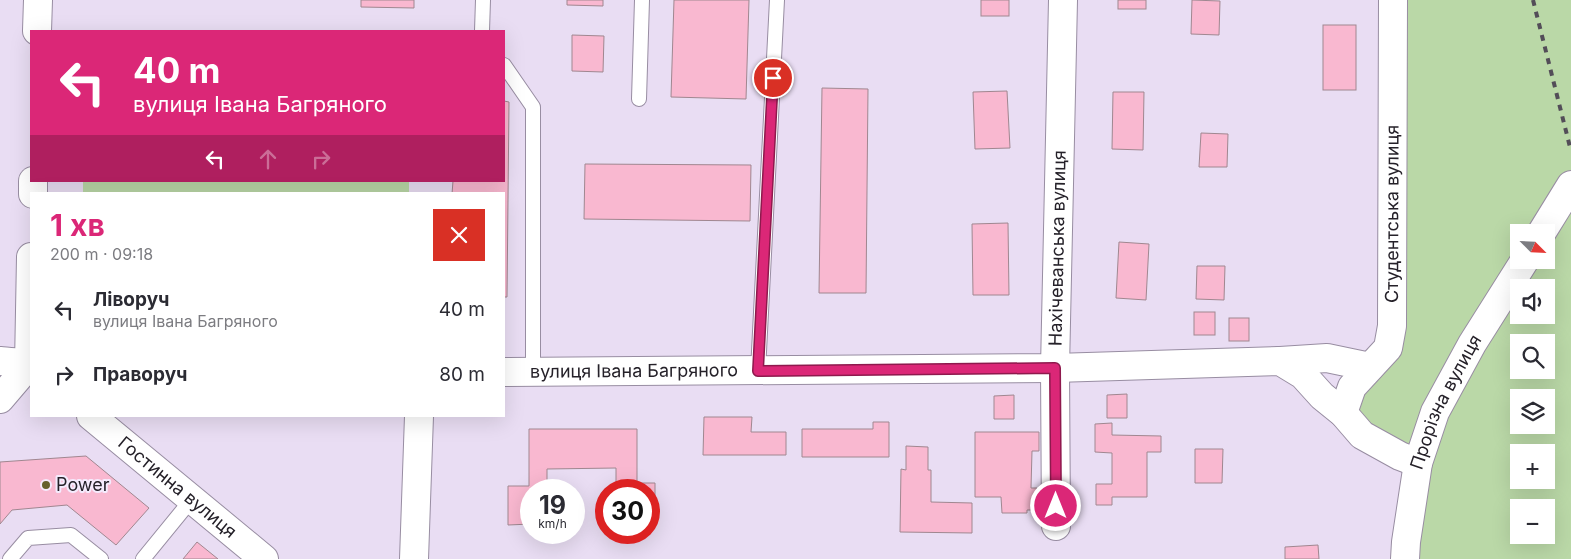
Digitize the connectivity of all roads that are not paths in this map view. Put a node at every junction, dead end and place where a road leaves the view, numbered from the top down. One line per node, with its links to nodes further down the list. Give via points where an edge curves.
1 (38, 0): 7 (street)
2 (483, 0): 8 (lane)
3 (642, 0): 10 (lane)
4 (777, 0): 20 (lane)
5 (1063, 0): 18 (street, Нахічеванська вулиця)
6 (1393, 0): 17 (street, Студентська вулиця, via 1392,326 1388,348)
7 (37, 30)
8 (482, 30)
9 (505, 66): 19 (lane, via 534,107)
10 (639, 99)
11 (1571, 185): 12 (street)
12 (1547, 224)
13 (1519, 269): 26 (street, Прорізна вулиця, via 1472,344 1436,412)
14 (0, 361): 16 (street)
15 (1280, 361): 17 (street, вулиця Івана Багряного, via 1327,358); 18 (street, вулиця Івана Багряного); 23 (street, via 1303,374)
16 (30, 366): 22 (street)
17 (1370, 366): 23 (street, Студентська вулиця, via 1352,387)
18 (1055, 368): 20 (street, вулиця Івана Багряного); 28 (street, Нахічеванська вулиця)
19 (533, 371): 20 (street, вулиця Івана Багряного); 21 (street, вулиця Івана Багряного)
20 (758, 371)
21 (505, 372)
22 (0, 399)
23 (1343, 413): 26 (street, via 1362,435)
24 (92, 417): 27 (street, Гостинна вулиця)
25 (419, 417): 33 (street)
26 (1418, 463): 34 (street, Прорізна вулиця)
27 (192, 499): 31 (lane); 32 (street, Гостинна вулиця)
28 (1056, 526)
29 (10, 559): 30 (lane, via 28,538 71,535)
30 (101, 559)
31 (143, 559)
32 (264, 559)
33 (414, 559)
34 (1406, 559)

